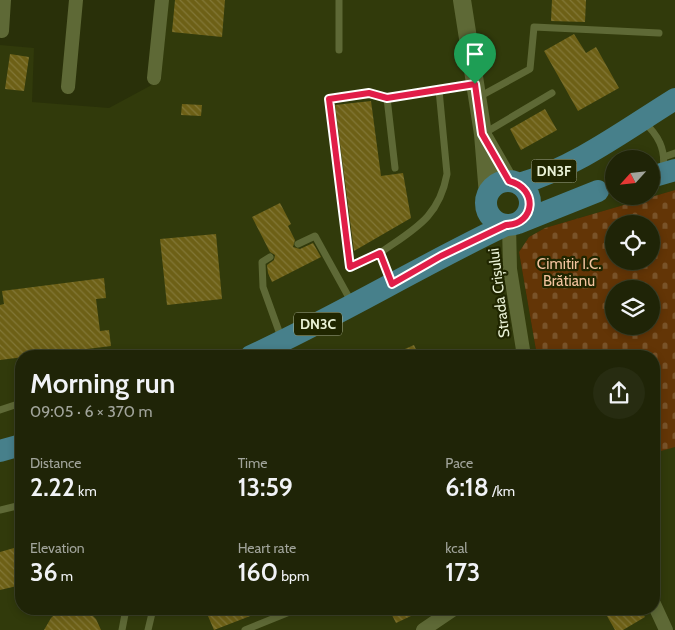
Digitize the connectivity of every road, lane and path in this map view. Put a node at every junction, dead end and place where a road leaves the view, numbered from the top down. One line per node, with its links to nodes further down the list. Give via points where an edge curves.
1 (4, 0): 6 (street)
2 (76, 0): 10 (street)
3 (162, 0): 9 (street)
4 (339, 0): 8 (lane)
5 (462, 0): 12 (street)
6 (2, 30)
7 (659, 33): 12 (lane, via 534,27 530,69)
8 (339, 50)
9 (154, 78)
10 (68, 87)
11 (439, 90): 12 (lane); 14 (lane); 25 (lane, via 447,174 444,188 433,212)
12 (476, 91): 17 (street)
13 (552, 93): 17 (lane)
14 (387, 98): 19 (lane); 25 (lane, via 369,93 329,99 350,267)
15 (675, 99): 16 (main road, DN3F)
16 (642, 120): 20 (lane, via 658,139); 23 (main road, DN3F, via 588,154)
17 (482, 134): 22 (street); 23 (street)
18 (675, 153): 20 (lane)
19 (395, 168)
20 (663, 170)
21 (605, 189): 23 (main road, DN3C)
22 (487, 198): 23 (main road, via 496,185); 23 (main road, via 494,220); 26 (main road, DN3C, via 470,228)
23 (517, 206): 26 (main road, DN3C); 32 (street, Strada Crișului, via 510,269)
24 (298, 244): 29 (lane, via 315,236)
25 (380, 253): 28 (lane)
26 (441, 256): 28 (main road, DN3C)
27 (270, 257): 30 (lane, via 262,262 263,287)
28 (392, 284): 29 (main road, DN3C)
29 (353, 306): 30 (main road, DN3C)
30 (283, 342): 31 (main road, DN3C)
31 (265, 350)
32 (523, 350)
33 (15, 405): 34 (lane)
34 (0, 410)
35 (15, 447): 36 (main road)
36 (0, 451)
37 (15, 506): 38 (lane)
38 (0, 510)
39 (125, 615): 44 (lane)
40 (152, 615): 45 (lane)
41 (282, 615): 46 (lane)
42 (445, 615): 47 (street)
43 (659, 615): 48 (street)
44 (122, 630)
45 (148, 630)
46 (245, 630)
47 (423, 630)
48 (666, 630)

